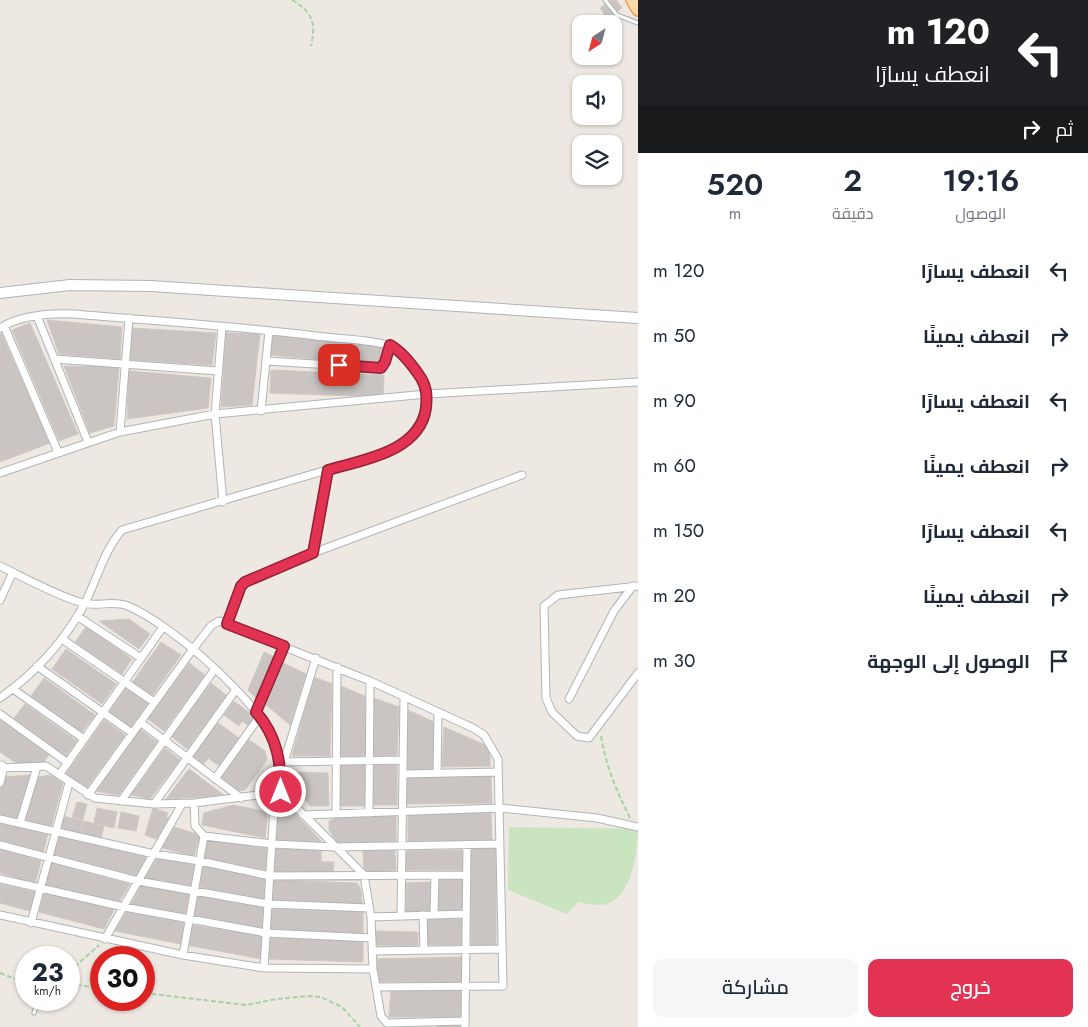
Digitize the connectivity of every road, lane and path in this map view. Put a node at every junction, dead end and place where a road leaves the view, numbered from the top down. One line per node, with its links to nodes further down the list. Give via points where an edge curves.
1 (292, 0): 6 (path, via 313,22)
2 (605, 0): 5 (lane, via 617,16)
3 (632, 0): 4 (main road)
4 (638, 10)
5 (638, 23)
6 (311, 46)
7 (0, 293): 10 (main road, via 70,286 151,286)
8 (37, 316): 9 (street, via 54,313); 11 (street); 15 (street)
9 (129, 318): 12 (street); 17 (street)
10 (638, 318)
11 (2, 327): 25 (street)
12 (222, 327): 13 (street); 18 (street)
13 (269, 330): 14 (street); 16 (street)
14 (390, 345): 16 (street, via 381,368); 20 (street, via 413,366)
15 (55, 359): 17 (street); 24 (street)
16 (266, 361): 21 (street)
17 (125, 364): 18 (street); 23 (street)
18 (218, 371): 22 (street)
19 (638, 382): 20 (street)
20 (427, 394): 21 (street); 26 (street, via 420,424 402,444 388,452)
21 (261, 411): 22 (street)
22 (215, 414): 23 (street); 29 (street)
23 (120, 432): 24 (street)
24 (88, 442): 25 (street)
25 (58, 452): 27 (street)
26 (328, 470): 29 (street); 30 (street)
27 (0, 473)
28 (522, 475): 30 (street)
29 (223, 502): 35 (street, via 122,530 108,549)
30 (313, 553): 37 (street, via 245,582)
31 (0, 566): 32 (street)
32 (13, 572): 34 (street); 35 (street)
33 (635, 586): 54 (street, via 614,611); 61 (street, via 558,595 544,606 546,698 552,712 577,736 589,738)
34 (0, 600)
35 (84, 604): 36 (street); 38 (street, via 104,602 128,606)
36 (77, 616): 39 (street); 42 (street)
37 (227, 624): 40 (street); 41 (street, via 215,622)
38 (163, 627): 41 (street); 42 (street)
39 (62, 639): 44 (street); 49 (street)
40 (284, 646): 43 (street); 59 (street)
41 (193, 649): 46 (street); 55 (street)
42 (141, 658): 49 (street)
43 (316, 658): 45 (street); 69 (street)
44 (37, 666): 50 (street); 56 (street)
45 (337, 667): 48 (street); 67 (street)
46 (214, 670): 51 (street); 64 (street)
47 (638, 673): 61 (street)
48 (370, 681): 52 (street); 68 (street)
49 (124, 682): 55 (street); 56 (street)
50 (13, 689): 53 (street); 63 (street)
51 (235, 691): 59 (street); 65 (street)
52 (404, 696): 57 (street); 66 (street)
53 (0, 698)
54 (569, 699)
55 (154, 702): 60 (street)
56 (103, 712): 62 (street); 63 (street)
57 (438, 713): 74 (street, via 484,735 496,754); 75 (street)
58 (0, 714): 70 (street)
59 (258, 714): 73 (street, via 277,748); 78 (street)
60 (140, 722): 62 (street); 64 (street)
61 (599, 725): 95 (path, via 612,782)
62 (132, 733): 82 (street)
63 (84, 739): 70 (street)
64 (164, 741): 65 (street); 84 (street)
65 (187, 758): 78 (street); 86 (street)
66 (403, 760): 68 (street); 76 (street)
67 (336, 761): 68 (street); 69 (street); 91 (street)
68 (369, 761): 89 (street)
69 (284, 762): 73 (street)
70 (68, 763): 77 (street)
71 (1, 766): 72 (street); 79 (street)
72 (37, 767): 77 (street, via 46,766); 94 (street)
73 (281, 770): 81 (street)
74 (498, 772): 75 (street); 88 (street)
75 (436, 773): 76 (street)
76 (403, 774): 90 (street)
77 (59, 775): 80 (street)
78 (215, 779): 83 (street)
79 (0, 783)
80 (69, 783): 82 (street); 96 (street)
81 (278, 792): 83 (street); 92 (street); 98 (street)
82 (88, 795): 84 (street)
83 (240, 798): 85 (street)
84 (121, 801): 86 (street)
85 (194, 803): 87 (street); 97 (street, via 195,826)
86 (154, 804): 87 (street)
87 (182, 804): 104 (street)
88 (500, 808): 90 (street); 95 (street, via 597,818); 99 (street)
89 (369, 812): 90 (street); 91 (street)
90 (402, 812): 103 (street)
91 (336, 814): 92 (street)
92 (303, 815): 102 (street)
93 (0, 819): 94 (street)
94 (20, 823): 96 (street)
95 (636, 826)
96 (56, 833): 104 (street); 105 (street)
97 (204, 836): 98 (street); 106 (street)
98 (272, 844): 102 (street); 110 (street)
99 (500, 844): 101 (street); 130 (street)
100 (0, 845): 105 (street)
101 (467, 845): 103 (street); 109 (street)
102 (335, 847): 103 (street); 111 (street)
103 (402, 847): 107 (street)
104 (154, 854): 106 (street); 113 (street)
105 (49, 858): 113 (street); 114 (street)
106 (200, 861): 110 (street); 115 (street)
107 (401, 875): 108 (street); 111 (street); 123 (street)
108 (435, 875): 109 (street); 122 (street)
109 (467, 875): 119 (street)
110 (270, 876): 111 (street); 116 (street)
111 (364, 876): 118 (street)
112 (0, 878): 114 (street)
113 (138, 882): 115 (street); 117 (street)
114 (41, 888): 117 (street); 126 (street)
115 (194, 891): 116 (street); 125 (street)
116 (268, 904): 118 (street); 127 (street)
117 (124, 907): 125 (street); 129 (street)
118 (369, 908): 124 (street)
119 (466, 914): 122 (street); 132 (street)
120 (0, 915): 126 (street)
121 (423, 915): 122 (street); 123 (street); 131 (street)
122 (434, 915)
123 (401, 916): 124 (street)
124 (371, 917): 128 (street)
125 (189, 920): 127 (street); 134 (street)
126 (31, 923): 129 (street)
127 (266, 933): 128 (street); 136 (street)
128 (372, 938): 133 (street)
129 (105, 940): 134 (street); 135 (path)
130 (502, 949): 132 (street); 140 (street, via 503,986)
131 (424, 950): 132 (street); 133 (street)
132 (466, 950): 140 (street)
133 (372, 951): 137 (street)
134 (183, 955): 136 (street)
135 (80, 962)
136 (264, 968): 137 (street)
137 (373, 969): 141 (street)
138 (0, 973): 139 (path)
139 (15, 978)
140 (465, 986): 141 (street); 143 (street)
141 (376, 987): 143 (street, via 381,1016 388,1023)
142 (155, 994): 144 (path, via 246,1005 277,999 321,997 342,1006)
143 (465, 1024)
144 (360, 1027)

